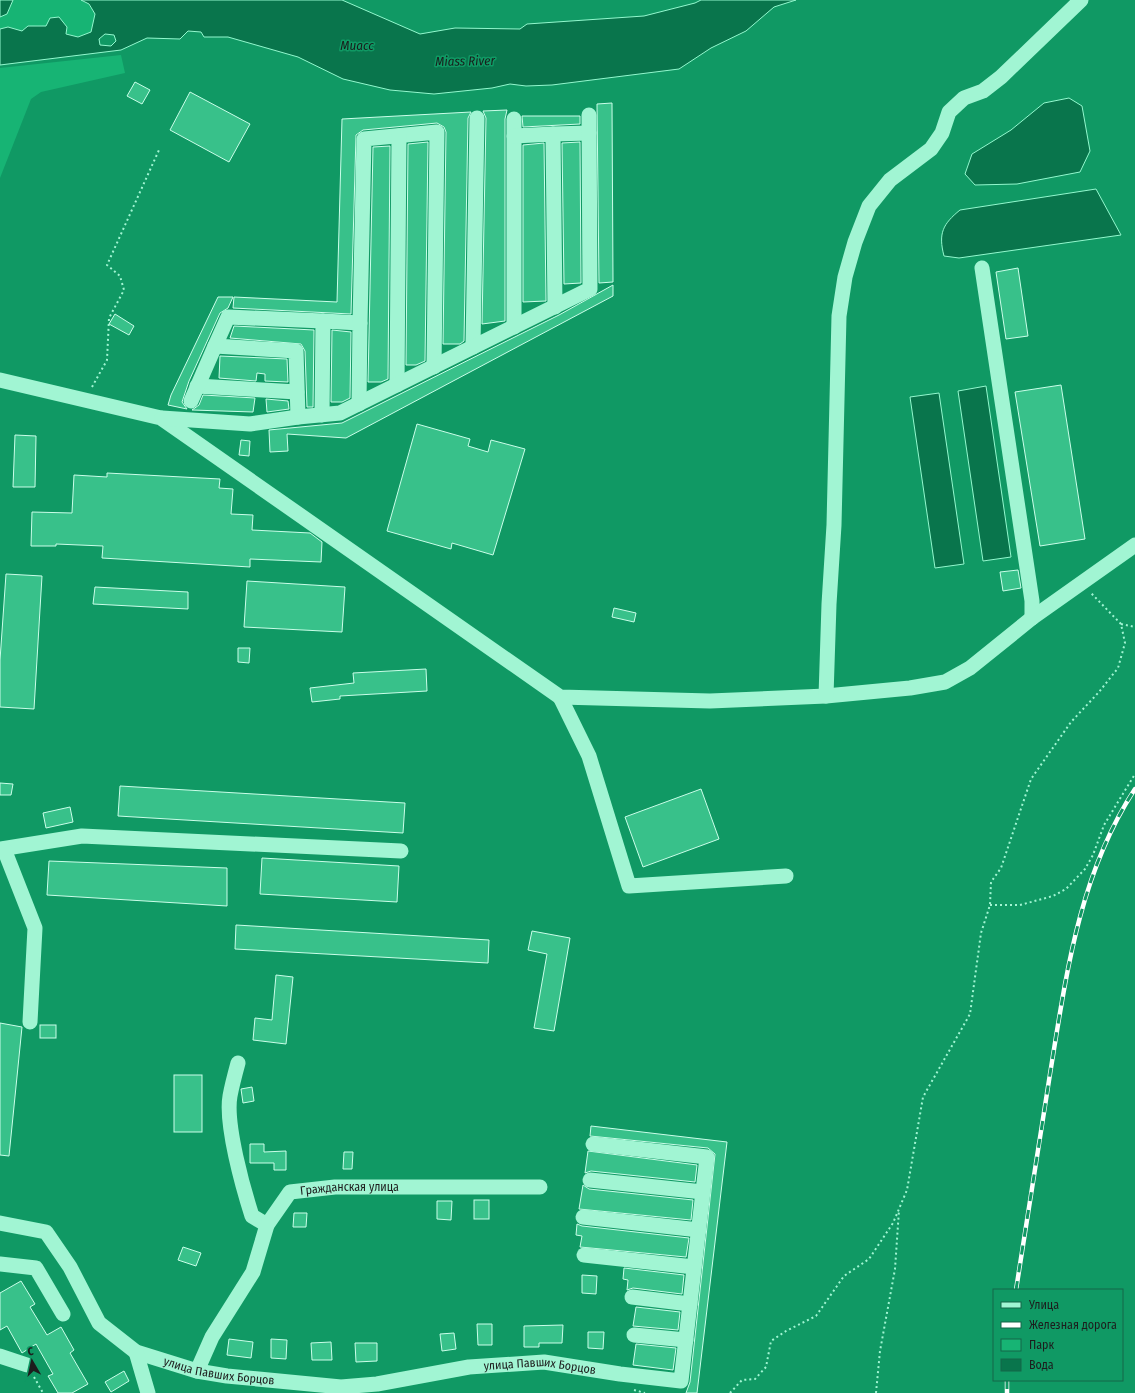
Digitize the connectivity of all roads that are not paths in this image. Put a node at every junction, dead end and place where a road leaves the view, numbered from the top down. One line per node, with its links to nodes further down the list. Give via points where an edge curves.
1 (1081, 0): 28 (street, via 1001,77 984,91 964,98 950,112 942,133 931,149 890,180 869,206 855,242 845,277 838,330 834,525)
2 (589, 115): 5 (street)
3 (477, 118): 15 (street)
4 (514, 119): 8 (street)
5 (589, 132): 6 (street); 10 (street, via 590,289)
6 (553, 134): 8 (street); 10 (street)
7 (400, 136): 12 (street, via 364,140); 16 (street, via 437,132); 18 (street)
8 (514, 136): 13 (street)
9 (982, 268): 27 (street, via 1032,601)
10 (555, 307): 13 (street)
11 (323, 321): 12 (street); 14 (street, via 228,317); 23 (street)
12 (360, 324): 22 (street)
13 (514, 327): 15 (street)
14 (215, 346): 19 (street); 20 (street, via 296,351)
15 (473, 347): 16 (street)
16 (434, 367): 18 (street)
17 (0, 380): 25 (street)
18 (397, 385): 22 (street)
19 (197, 386): 20 (street); 21 (street)
20 (297, 392): 24 (street)
21 (191, 402)
22 (359, 404): 23 (street, via 340,413)
23 (322, 415): 24 (street)
24 (298, 417): 25 (street, via 250,424)
25 (161, 418): 29 (street)
26 (1135, 544): 27 (street)
27 (1032, 618): 28 (street, via 970,668 945,682)
28 (826, 696): 29 (street, via 710,701)
29 (560, 697): 32 (street, via 589,756 629,886)
30 (2, 849): 31 (street, via 82,836); 33 (street, via 35,928)
31 (402, 851)
32 (786, 876)
33 (30, 1022)
34 (238, 1063): 41 (street, via 230,1097 231,1125 242,1186 252,1216)
35 (593, 1144): 38 (street, via 707,1157)
36 (590, 1180): 38 (street)
37 (540, 1187): 41 (street, Гражданская улица, via 335,1186 290,1192)
38 (703, 1192): 42 (street)
39 (584, 1217): 42 (street)
40 (0, 1222): 51 (street, улица Павших Борцов, via 46,1232 70,1267 100,1323)
41 (267, 1225): 54 (street, Гражданская улица, via 253,1272 212,1337)
42 (699, 1230): 45 (street)
43 (584, 1255): 45 (street)
44 (0, 1264): 48 (street, via 36,1268)
45 (694, 1267): 47 (street)
46 (632, 1297): 47 (street)
47 (690, 1304): 50 (street)
48 (63, 1314)
49 (634, 1335): 50 (street)
50 (686, 1340): 55 (street, улица Павших Борцов, via 681,1381 544,1362 469,1367)
51 (136, 1352): 54 (street, улица Павших Борцов); 57 (street)
52 (0, 1356): 53 (street)
53 (27, 1365)
54 (197, 1371): 56 (street, улица Павших Борцов)
55 (379, 1388): 56 (street, улица Павших Борцов)
56 (341, 1390)
57 (148, 1393)

